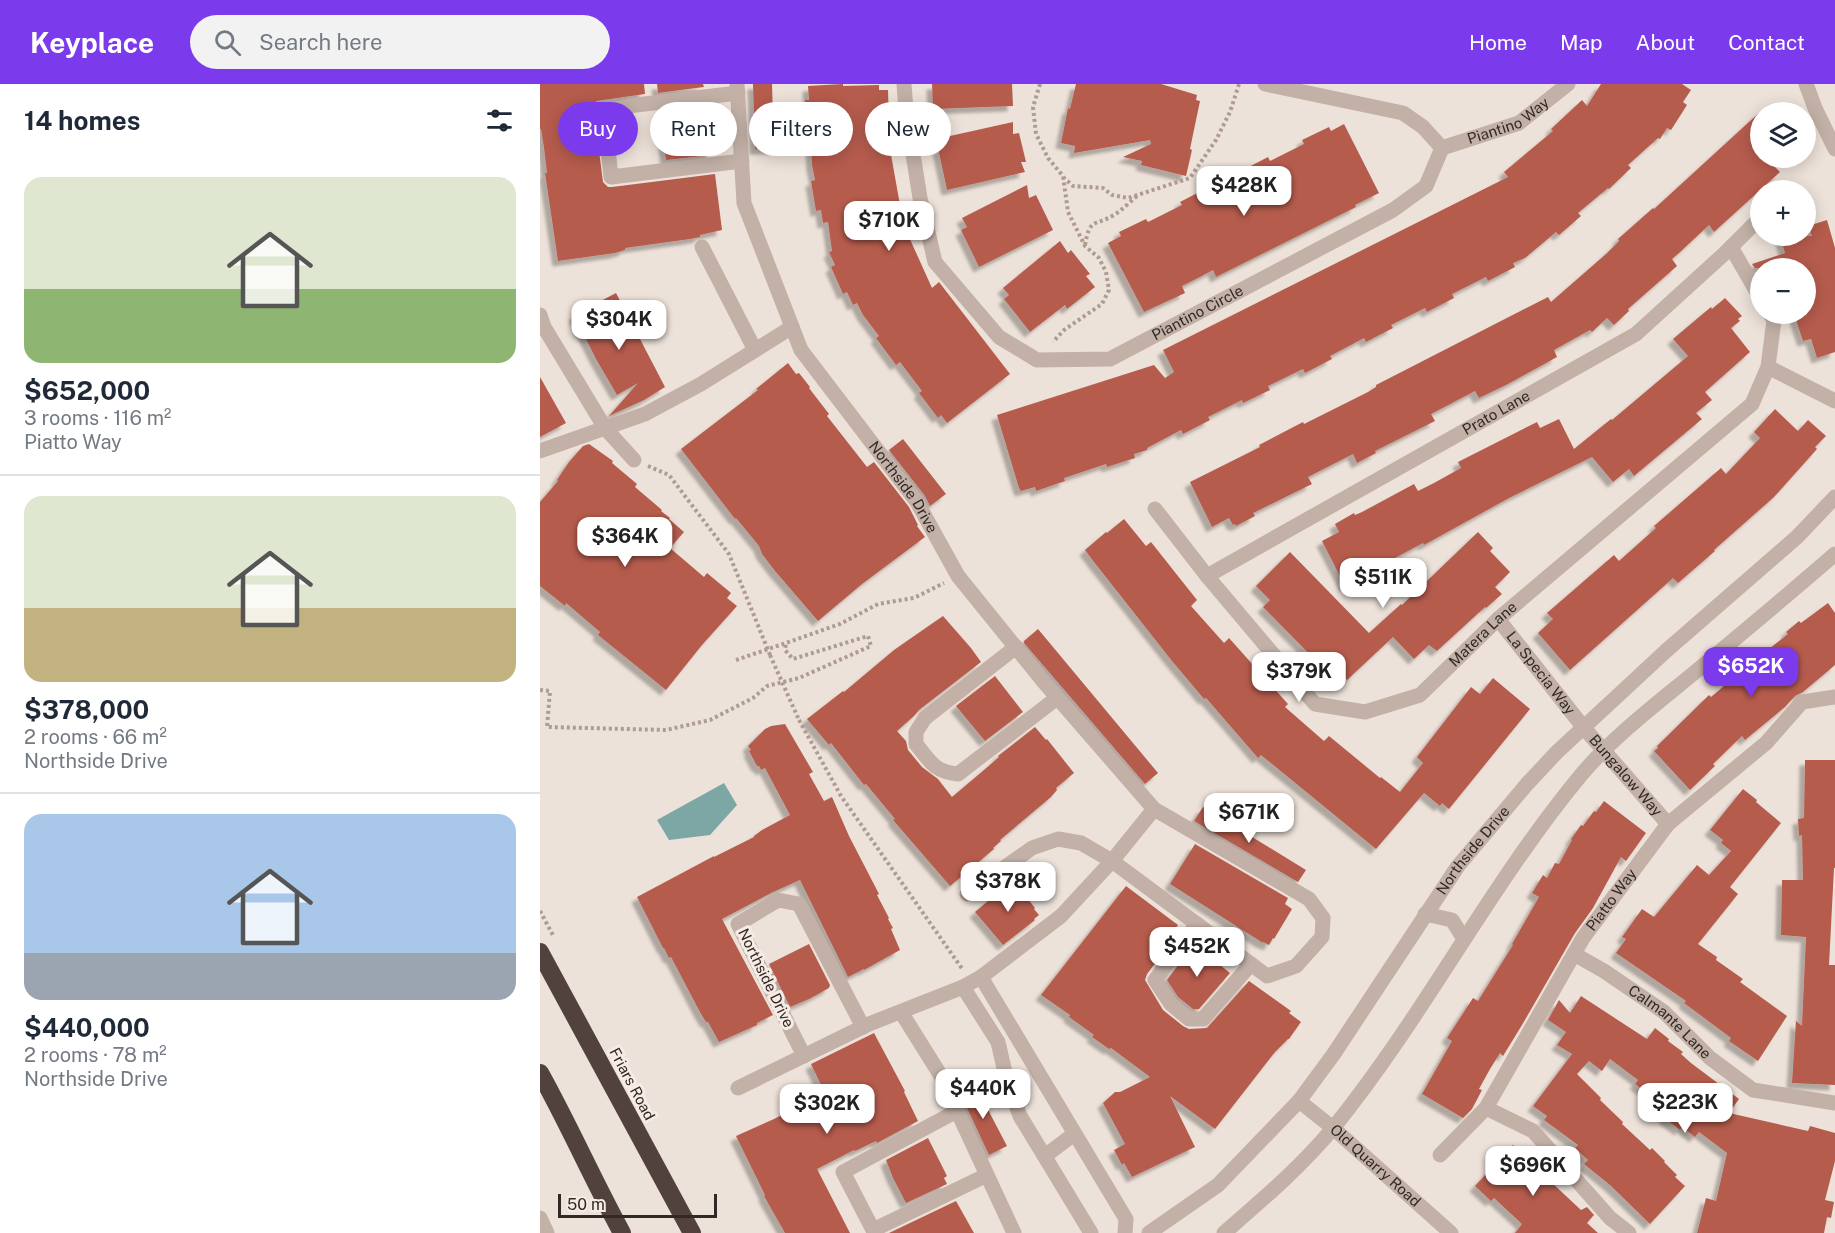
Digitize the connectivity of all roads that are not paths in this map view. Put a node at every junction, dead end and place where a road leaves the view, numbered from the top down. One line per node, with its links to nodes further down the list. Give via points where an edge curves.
1 (904, 84): 6 (street, Piantino Circle, via 920,198 935,262 999,337 1037,360 1110,359 1393,210 1426,186)
2 (1266, 84): 6 (street, via 1403,113 1423,126)
3 (1568, 84): 6 (street, Piantino Way, via 1519,123)
4 (1806, 84): 7 (street)
5 (738, 88): 8 (street, Northside Drive); 8 (street, via 604,111 611,177)
6 (1442, 148)
7 (1835, 149)
8 (742, 161): 15 (street, Northside Drive, via 744,203)
9 (1750, 229): 11 (street, Prato Lane)
10 (702, 247): 16 (street)
11 (1731, 247): 12 (street); 25 (street, Prato Lane, via 1636,334)
12 (1750, 280)
13 (540, 315): 19 (street)
14 (1773, 324): 17 (street, Matera Lane)
15 (792, 327): 16 (street); 27 (street, Northside Drive, via 801,350 917,501 958,576)
16 (755, 350): 19 (street, via 645,414)
17 (1768, 367): 18 (street); 26 (street, Matera Lane, via 1752,404)
18 (1835, 401)
19 (605, 428): 20 (street); 21 (street)
20 (540, 451)
21 (634, 460)
22 (1835, 497): 30 (street, Northside Drive, via 1791,542)
23 (1155, 509): 25 (street, Matera Lane)
24 (1835, 554): 31 (street)
25 (1208, 576): 26 (street, Matera Lane, via 1314,704 1365,712 1420,695)
26 (1498, 619): 30 (street, La Specia Way)
27 (1016, 647): 29 (street, Northside Drive); 29 (street, via 925,717 916,732 916,744 936,769 958,774)
28 (1835, 697): 33 (street, Piatto Way, via 1802,702 1766,743)
29 (1057, 698): 32 (street, Northside Drive)
30 (1584, 728): 31 (street, Bungalow Way); 36 (street, Northside Drive, via 1527,784 1469,852)
31 (1604, 750): 33 (street, Bungalow Way); 38 (street, via 1555,808)
32 (1154, 808): 34 (street); 41 (street, Northside Drive, via 1309,899 1323,918 1322,937 1296,966 1267,976)
33 (1668, 824): 40 (street, Piatto Way)
34 (1112, 861): 35 (street, Northside Drive, via 1081,843 1058,839 1032,848); 37 (street, Northside Drive); 42 (street, via 1061,916)
35 (967, 894)
36 (1425, 915): 38 (street, via 1452,920); 50 (street, Northside Drive)
37 (1197, 924): 41 (street, Northside Drive); 41 (street, via 1155,980 1171,1004 1189,1018 1203,1019)
38 (1464, 939): 54 (street)
39 (540, 952): 62 (highway, Friars Road)
40 (1574, 954): 51 (street, Calmante Lane, via 1664,1012 1710,1058 1753,1090); 52 (street, Piatto Way)
41 (1251, 964)
42 (973, 982): 43 (street); 45 (street); 47 (street)
43 (901, 1012): 44 (street); 53 (street, via 941,1076)
44 (862, 1027): 46 (street); 46 (street, Northside Drive, via 800,904 778,900 738,924)
45 (1026, 1054): 47 (street, via 1014,1053 1007,1059); 55 (street)
46 (804, 1056): 49 (street)
47 (1005, 1070): 57 (street, via 1020,1116)
48 (540, 1073): 61 (highway)
49 (738, 1088)
50 (1299, 1101): 54 (street, Old Quarry Road); 66 (street, Northside Drive, via 1218,1185)
51 (1835, 1103)
52 (1486, 1108): 56 (street, Piatto Way); 69 (street, via 1533,1131 1610,1218)
53 (957, 1111): 58 (street); 58 (street, via 843,1172 873,1230)
54 (1333, 1128): 67 (street); 68 (street, Old Quarry Road)
55 (1074, 1134): 57 (street); 65 (street, via 1126,1219)
56 (1440, 1155)
57 (1045, 1156): 64 (street)
58 (987, 1175): 63 (street)
59 (540, 1218): 60 (street)
60 (547, 1233)
61 (622, 1233)
62 (692, 1233)
63 (1014, 1233)
64 (1091, 1233)
65 (1125, 1233)
66 (1149, 1233)
67 (1224, 1233)
68 (1451, 1233)
69 (1629, 1233)

